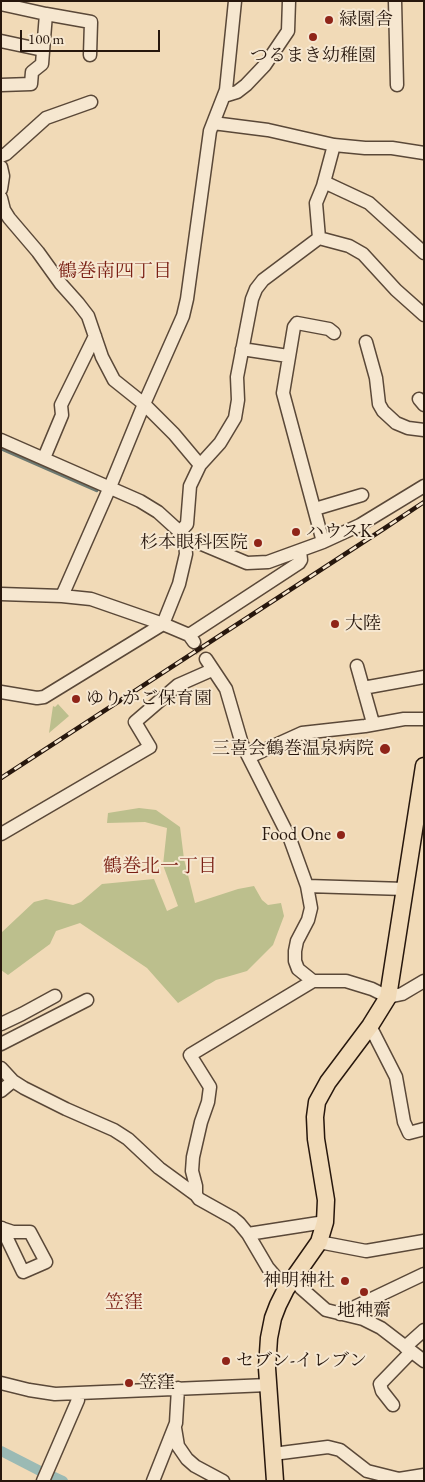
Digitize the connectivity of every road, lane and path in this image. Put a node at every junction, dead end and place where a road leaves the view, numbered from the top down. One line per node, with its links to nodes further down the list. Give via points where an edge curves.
1 (235, 1): 11 (street)
2 (289, 1): 11 (street, via 288,31 265,65 237,92)
3 (395, 1): 10 (street)
4 (1, 4): 5 (street)
5 (46, 14): 7 (street); 8 (street, via 91,22)
6 (1, 41): 7 (street)
7 (43, 50): 9 (street, via 42,64 32,72 30,84)
8 (90, 55)
9 (1, 85)
10 (397, 85)
11 (224, 96): 13 (street)
12 (91, 102): 16 (street, via 46,118)
13 (213, 124): 14 (street, via 268,130); 29 (street, via 183,316)
14 (334, 145): 15 (street); 18 (street)
15 (424, 153)
16 (1, 156)
17 (1, 166): 19 (street)
18 (324, 182): 21 (street, via 316,203); 22 (street, via 369,203)
19 (1, 189)
20 (1, 198): 25 (street, via 9,218 88,316)
21 (319, 238): 23 (street, via 349,246 363,254); 27 (street, via 256,289)
22 (424, 253)
23 (424, 315)
24 (334, 333): 28 (street, via 329,329 297,324)
25 (95, 336): 29 (street, via 114,380); 32 (street, via 61,405 62,415)
26 (366, 342): 30 (street, via 383,411 396,423)
27 (242, 349): 28 (street); 33 (street, via 235,418 220,443)
28 (288, 356): 37 (street, via 283,393)
29 (144, 404): 33 (street); 35 (street)
30 (424, 430)
31 (1, 440): 32 (street)
32 (44, 458): 35 (street)
33 (200, 465): 38 (street, via 190,486)
34 (424, 486): 39 (street, via 360,525)
35 (110, 487): 38 (street, via 158,512); 42 (street)
36 (362, 495): 37 (street)
37 (315, 509): 39 (street)
38 (183, 537): 40 (street, via 247,563 268,562); 43 (street, via 184,568)
39 (323, 542): 40 (street)
40 (300, 551): 43 (street, via 299,563 191,638)
41 (1, 594): 42 (street)
42 (62, 596): 43 (street, via 92,599)
43 (163, 624): 47 (street, via 44,697)
44 (357, 666): 46 (street)
45 (424, 677): 46 (street)
46 (363, 688): 49 (street)
47 (1, 692)
48 (424, 719): 49 (street)
49 (373, 723): 50 (street, via 302,733)
50 (249, 757): 52 (street, via 226,689 209,665 178,685 135,722 150,747); 53 (street, via 290,839)
51 (424, 766): 54 (main road)
52 (1, 834)
53 (308, 886): 54 (street); 55 (street, via 311,908 294,951 298,969)
54 (405, 889): 58 (main road)
55 (313, 981): 58 (street, via 346,981); 67 (street, via 190,1054 210,1087 193,1157)
56 (424, 981): 58 (street, via 402,994)
57 (55, 996): 60 (street)
58 (388, 997): 61 (main road)
59 (87, 1000): 62 (street)
60 (1, 1024)
61 (370, 1026): 66 (street, via 396,1077 409,1133); 68 (main road, via 335,1071 317,1102 316,1139 326,1200)
62 (1, 1044)
63 (1, 1068): 64 (street)
64 (13, 1081): 65 (street); 67 (street, via 114,1130)
65 (1, 1091)
66 (424, 1129)
67 (196, 1195): 69 (street, via 233,1218)
68 (325, 1222): 69 (street); 71 (main road)
69 (248, 1234): 73 (street, via 268,1268)
70 (424, 1241): 71 (street, via 366,1250)
71 (319, 1242): 73 (main road)
72 (424, 1274): 74 (street)
73 (290, 1284): 74 (street, via 301,1288 326,1310); 79 (main road, via 273,1318 268,1338)
74 (340, 1314): 76 (street, via 363,1319 381,1328)
75 (424, 1330): 76 (street)
76 (408, 1350): 77 (street); 82 (street, via 380,1384)
77 (424, 1361)
78 (1, 1383): 81 (street, via 55,1394)
79 (268, 1385): 80 (street); 84 (main road)
80 (178, 1388): 81 (street); 83 (street)
81 (77, 1394): 86 (street, via 78,1400)
82 (393, 1405)
83 (175, 1428): 87 (street); 88 (street, via 178,1446 187,1459)
84 (273, 1454): 85 (street, via 328,1446 340,1450 367,1471 399,1479); 89 (main road)
85 (424, 1475)
86 (43, 1481)
87 (153, 1481)
88 (223, 1481)
89 (275, 1481)

